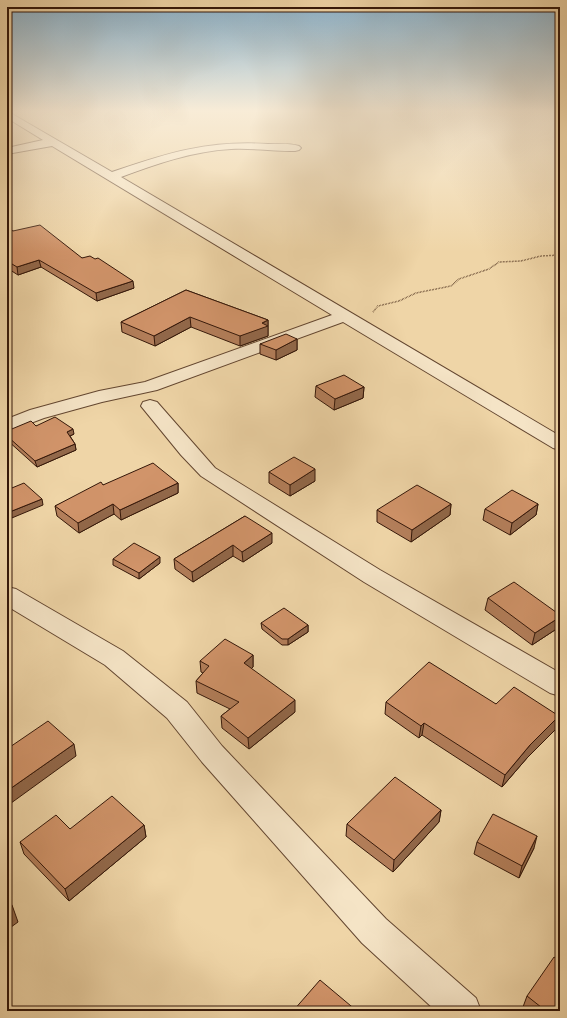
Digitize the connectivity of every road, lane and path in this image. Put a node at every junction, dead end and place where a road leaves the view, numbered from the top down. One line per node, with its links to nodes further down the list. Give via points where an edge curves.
1 (80, 158): 3 (street)
2 (170, 158): 3 (street)
3 (111, 176): 5 (street)
4 (560, 255): 5 (path, via 499,262 489,269 460,279 451,286 416,293 399,301 378,306 372,313)
5 (350, 317): 7 (street, via 150,386 99,396 37,414); 8 (street)
6 (150, 406): 10 (street, via 208,472 372,576)
7 (7, 426)
8 (560, 444)
9 (7, 595): 11 (street, via 114,658 177,710 212,754 374,931)
10 (560, 686)
11 (463, 1011)

